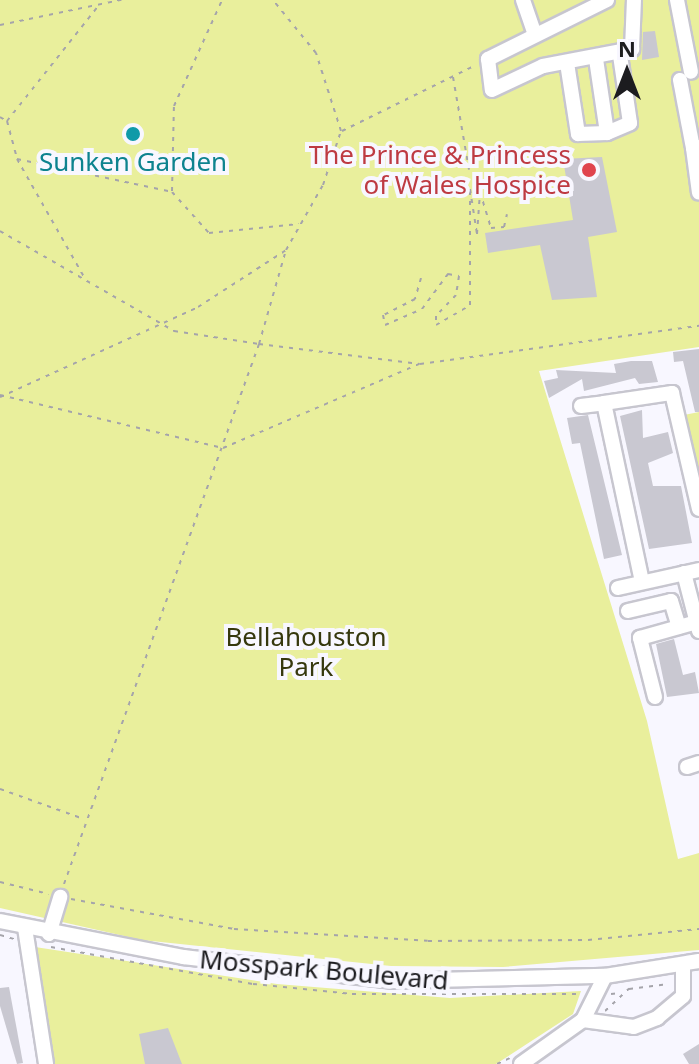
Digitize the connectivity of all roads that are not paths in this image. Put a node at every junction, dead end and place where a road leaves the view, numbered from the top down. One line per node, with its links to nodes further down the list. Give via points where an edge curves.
1 (523, 0): 5 (street)
2 (607, 0): 5 (street)
3 (634, 0): 6 (street, via 632,49)
4 (677, 0): 10 (street)
5 (535, 35): 8 (street, via 488,59 492,90)
6 (620, 55): 7 (street); 9 (street, via 630,123)
7 (596, 59): 8 (street); 9 (street)
8 (567, 63): 9 (street, via 578,134)
9 (607, 133)
10 (696, 147): 11 (street)
11 (699, 193)
12 (604, 403): 13 (street); 14 (street, via 672,393); 16 (street)
13 (581, 406)
14 (699, 509)
15 (699, 570): 17 (street)
16 (642, 582): 17 (street); 18 (street)
17 (690, 582): 20 (street)
18 (618, 588)
19 (628, 611): 21 (street, via 671,601)
20 (698, 626): 21 (street)
21 (679, 627): 22 (street, via 640,638)
22 (655, 697)
23 (60, 897): 26 (street)
24 (0, 921): 25 (street, Mosspark Boulevard)
25 (25, 928): 26 (street, Mosspark Boulevard); 31 (street)
26 (49, 934): 29 (street, Mosspark Boulevard, via 394,981)
27 (699, 961): 28 (street, Mosspark Boulevard)
28 (683, 964): 29 (street, Mosspark Boulevard); 30 (street, via 683,996 657,1018 634,1027)
29 (605, 976): 30 (street)
30 (583, 1020): 32 (street)
31 (46, 1064)
32 (521, 1064)

